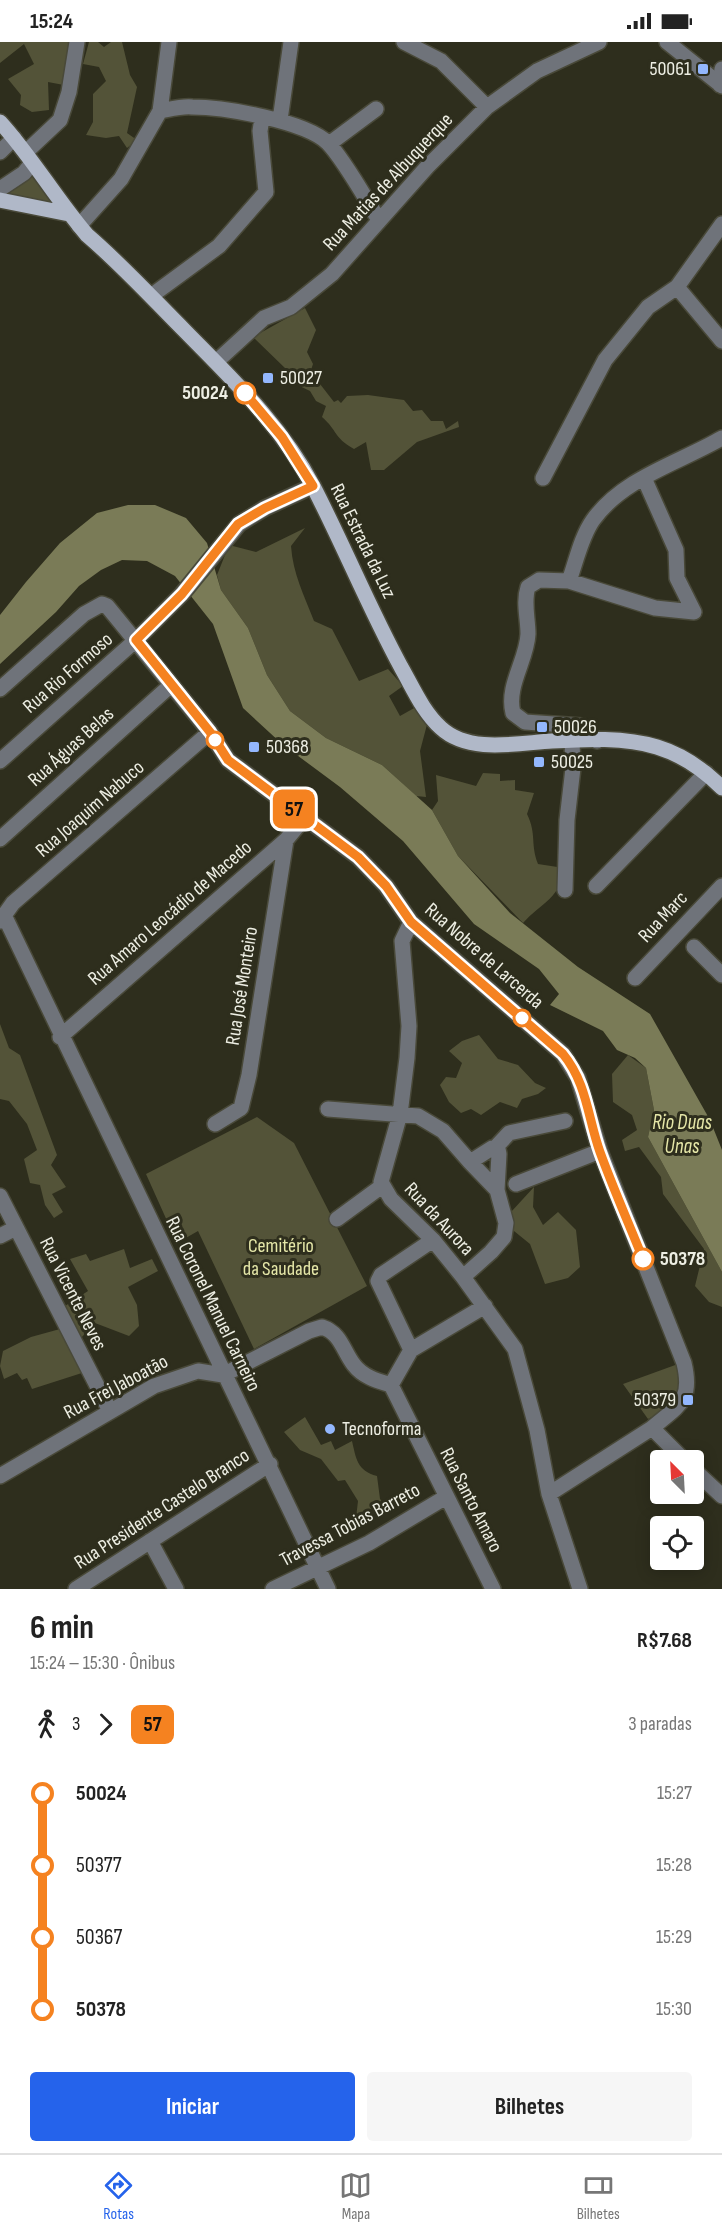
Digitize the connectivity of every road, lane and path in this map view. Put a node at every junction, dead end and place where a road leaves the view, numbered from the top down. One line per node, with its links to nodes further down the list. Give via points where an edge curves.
1 (77, 42): 17 (street, via 60,120)
2 (169, 42): 10 (street)
3 (291, 42): 12 (street)
4 (404, 42): 8 (street, via 441,61)
5 (599, 42): 8 (street, Rua Matias de Albuquerque, via 537,71)
6 (667, 42): 7 (street)
7 (721, 80)
8 (487, 107): 21 (street, Rua Matias de Albuquerque)
9 (376, 109): 15 (street)
10 (160, 111): 11 (street, via 193,106); 20 (street, via 121,178)
11 (262, 118): 12 (street); 24 (street, via 266,192 219,246)
12 (280, 120): 15 (street, via 315,133)
13 (0, 122): 14 (main road, Rua Estrada da Luz)
14 (15, 138): 16 (street); 17 (main road, Rua Estrada da Luz)
15 (329, 144): 21 (street)
16 (0, 152)
17 (29, 158): 18 (street, via 24,173); 20 (main road, Rua Estrada da Luz)
18 (0, 189)
19 (0, 200): 20 (main road)
20 (74, 220): 24 (main road, Rua Estrada da Luz)
21 (379, 220): 27 (street, Rua Matias de Albuquerque, via 332,274 291,307 264,318)
22 (722, 224): 23 (street)
23 (677, 287): 26 (street); 30 (street, via 648,307 605,360)
24 (150, 296): 25 (main road, Rua Estrada da Luz)
25 (170, 315): 27 (main road, Rua Estrada da Luz); 28 (street, via 184,337 217,372)
26 (722, 341)
27 (216, 362): 28 (main road, Rua Estrada da Luz)
28 (230, 377): 32 (main road, Rua Estrada da Luz, via 276,429)
29 (722, 438): 31 (street)
30 (543, 478)
31 (644, 478): 33 (street, via 630,484 592,522); 33 (street, via 676,550 677,578 694,612 655,608)
32 (313, 486): 34 (street, Rua Rio Formoso, via 247,518 182,594); 38 (main road, Rua Estrada da Luz, via 429,717 458,739 488,744)
33 (569, 581): 39 (street, via 539,580 528,587 528,633 511,707 518,720 582,726)
34 (136, 640): 35 (street, Rua Nobre de Larcerda); 36 (street, Rua Nobre de Larcerda, via 113,612 102,604 95,606); 40 (street, Rua Rio Formoso)
35 (171, 686): 37 (street, Rua Nobre de Larcerda); 44 (street, Rua Águas Belas)
36 (0, 689)
37 (210, 732): 43 (street, Rua Nobre de Larcerda, via 228,760); 49 (street, Rua Joaquim Nabuco, via 28,890)
38 (572, 741): 39 (main road, Rua Estrada da Luz); 48 (street)
39 (597, 741): 41 (main road, Rua Estrada da Luz, via 657,747)
40 (0, 761)
41 (706, 773): 42 (main road, Rua Estrada da Luz); 46 (street)
42 (722, 788)
43 (305, 817): 45 (street, Rua Amaro Leocádio de Macedo); 50 (street, Rua Nobre de Larcerda, via 375,873)
44 (0, 839)
45 (286, 840): 54 (street, Rua Amaro Leocádio de Macedo); 58 (street, Rua José Monteiro, via 241,1108)
46 (596, 886)
47 (722, 886): 53 (street, Rua Marc)
48 (565, 890)
49 (2, 918): 54 (street, Rua Coronel Manuel Carneiro)
50 (411, 922): 56 (street, Rua da Aurora, via 402,941 409,1026); 60 (street, Rua Nobre de Larcerda, via 563,1054 585,1096)
51 (694, 947): 52 (street)
52 (722, 975)
53 (635, 978)
54 (60, 1037): 73 (street, Rua Coronel Manuel Carneiro)
55 (328, 1109): 56 (street)
56 (400, 1114): 61 (street, via 418,1116 434,1124); 63 (street, Rua da Aurora)
57 (565, 1121): 59 (street, via 509,1133)
58 (215, 1124)
59 (495, 1148): 61 (street); 64 (street, via 499,1154)
60 (600, 1151): 62 (street); 76 (street, Rua Nobre de Larcerda, via 687,1376 688,1389 683,1401)
61 (470, 1162): 64 (street)
62 (516, 1184)
63 (382, 1186): 66 (street); 69 (street, Rua da Aurora)
64 (497, 1190): 70 (street, via 506,1223 504,1238)
65 (0, 1196): 67 (street, Rua Vicente Neves)
66 (337, 1219)
67 (16, 1228): 68 (street); 75 (street, Rua Vicente Neves)
68 (0, 1236)
69 (433, 1240): 70 (street, Rua da Aurora); 72 (street, via 379,1278 378,1285)
70 (463, 1277): 71 (street, Rua da Aurora)
71 (485, 1306): 72 (street); 81 (street, Rua da Aurora, via 519,1358)
72 (411, 1350): 74 (street)
73 (223, 1375): 74 (street, via 322,1327 338,1336 365,1376); 75 (street, Rua Frei Jaboatão, via 198,1371 187,1374 154,1386); 78 (street, Rua Coronel Manuel Carneiro)
74 (391, 1385): 83 (street, Rua Santo Amaro)
75 (110, 1411): 79 (street, Rua Frei Jaboatão)
76 (652, 1428): 77 (street); 81 (street, Rua Nobre de Larcerda)
77 (673, 1450)
78 (270, 1464): 84 (street, Rua Presidente Castelo Branco); 85 (street, Rua Coronel Manuel Carneiro)
79 (2, 1470)
80 (704, 1479): 82 (street)
81 (549, 1494): 91 (street, Rua da Aurora)
82 (722, 1496)
83 (446, 1497): 85 (street, Travessa Tobias Barreto); 90 (street, Rua Santo Amaro)
84 (150, 1541): 86 (street, Rua Presidente Castelo Branco); 87 (street)
85 (318, 1569): 88 (street, Travessa Tobias Barreto); 89 (street, Rua Coronel Manuel Carneiro)
86 (76, 1589)
87 (176, 1589)
88 (273, 1589)
89 (328, 1589)
90 (493, 1589)
91 (580, 1589)

